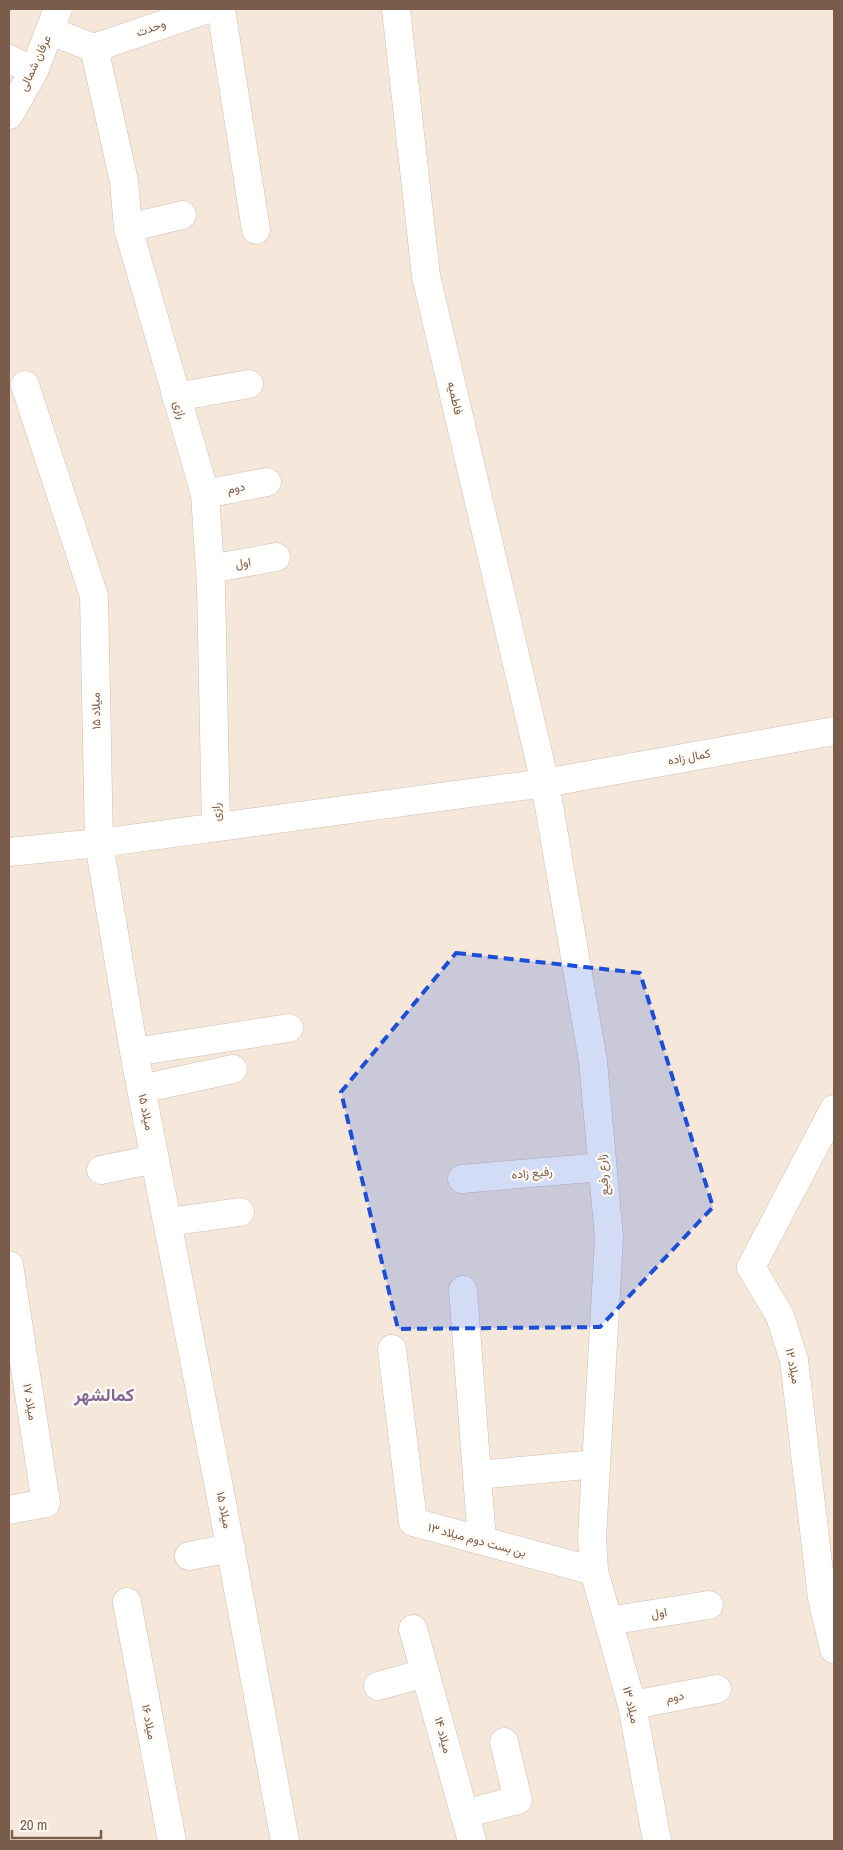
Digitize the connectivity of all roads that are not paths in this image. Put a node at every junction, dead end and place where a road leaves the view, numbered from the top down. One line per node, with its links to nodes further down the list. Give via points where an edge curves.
1 (208, 9): 5 (street, وحدت)
2 (221, 9): 11 (street)
3 (396, 9): 20 (street, فاطمیه, via 426,276)
4 (54, 20): 5 (street); 7 (street, عرفان شمالی)
5 (94, 48): 10 (street, رازی, via 124,181)
6 (9, 59): 7 (street)
7 (34, 71): 8 (street, عرفان شمالی)
8 (9, 115)
9 (182, 215): 10 (street)
10 (128, 228): 14 (street, رازی)
11 (256, 230)
12 (249, 384): 14 (street)
13 (25, 385): 22 (street, میلاد ۱۵, via 94,596)
14 (176, 397): 16 (street, رازی)
15 (267, 482): 16 (street, دوم)
16 (205, 494): 18 (street, رازی)
17 (276, 557): 18 (street, اول)
18 (210, 569): 21 (street, رازی)
19 (834, 731): 20 (street, کمال زاده)
20 (545, 783): 21 (street, کمال زاده); 30 (street, زارع رفیع, via 593,1061)
21 (216, 827): 22 (street, کمال زاده)
22 (99, 843): 23 (street, کمال زاده); 25 (street, میلاد ۱۵)
23 (9, 852)
24 (289, 1028): 25 (street)
25 (134, 1052): 27 (street, میلاد ۱۵)
26 (233, 1069): 27 (street)
27 (141, 1089): 29 (street, میلاد ۱۵)
28 (834, 1109): 49 (street, میلاد ۱۲, via 751,1267 780,1316 794,1360 822,1598)
29 (155, 1159): 31 (street); 34 (street, میلاد ۱۵)
30 (602, 1167): 32 (street, رفیع زاده); 38 (street, زارع رفیع, via 609,1238)
31 (101, 1170)
32 (462, 1179)
33 (240, 1212): 34 (street)
34 (168, 1222): 42 (street, میلاد ۱۵)
35 (9, 1265): 40 (street, میلاد ۱۷, via 46,1503)
36 (464, 1290): 39 (street)
37 (392, 1349): 41 (street, بن بست دوم میلاد ۱۳, via 413,1522)
38 (596, 1464): 39 (street); 44 (street, زارع رفیع, via 592,1537)
39 (477, 1475): 41 (street)
40 (9, 1510)
41 (482, 1541): 44 (street, بن بست دوم میلاد ۱۳)
42 (231, 1548): 43 (street); 57 (street, میلاد ۱۵)
43 (188, 1556)
44 (594, 1571): 47 (street, میلاد ۱۳)
45 (127, 1602): 56 (street, میلاد ۱۶)
46 (709, 1605): 47 (street, اول)
47 (608, 1621): 53 (street, میلاد ۱۳)
48 (413, 1629): 50 (street, میلاد ۱۴)
49 (834, 1649)
50 (426, 1673): 51 (street); 55 (street, میلاد ۱۴)
51 (378, 1686)
52 (717, 1689): 53 (street, دوم)
53 (632, 1705): 59 (street, میلاد ۱۳)
54 (504, 1742): 55 (street, via 518,1800)
55 (464, 1814): 58 (street, میلاد ۱۴)
56 (172, 1841)
57 (285, 1841)
58 (472, 1841)
59 (658, 1841)

